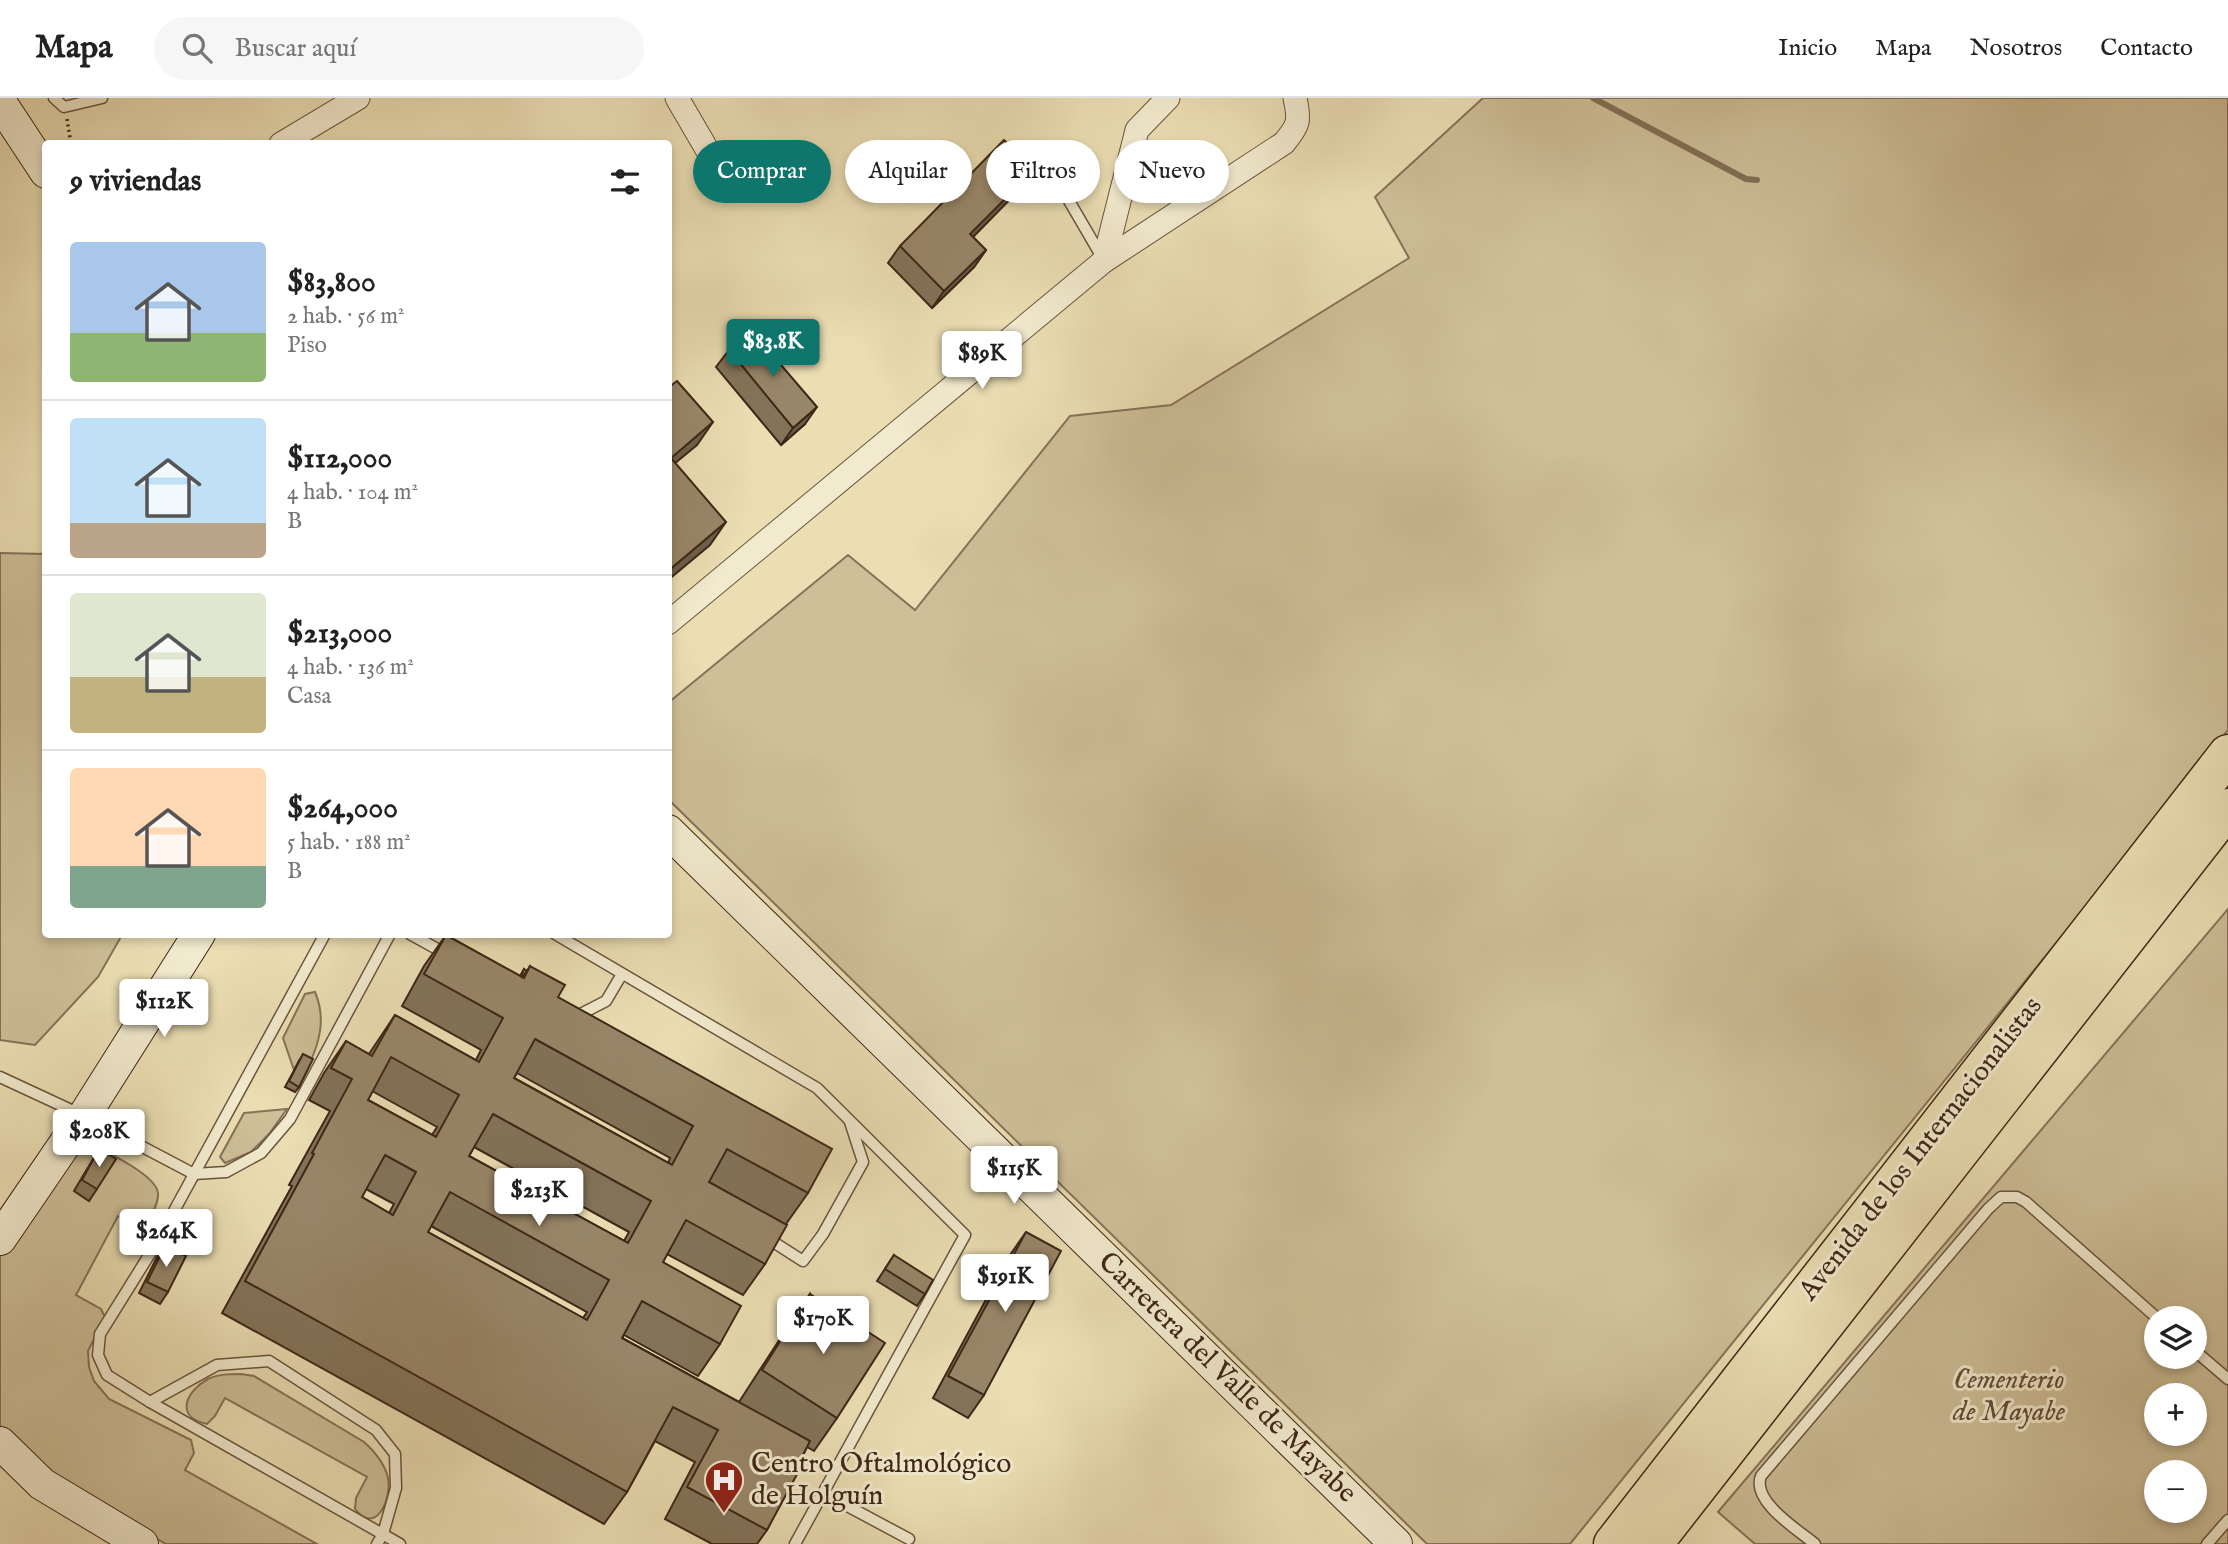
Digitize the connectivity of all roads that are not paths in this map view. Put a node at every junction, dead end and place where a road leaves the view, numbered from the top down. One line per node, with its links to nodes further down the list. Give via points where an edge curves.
1 (54, 98): 2 (lane, via 65,107)
2 (102, 98)
3 (358, 98): 8 (street)
4 (677, 98): 9 (street)
5 (1168, 98): 12 (street, via 1137,130)
6 (1295, 98): 12 (street, via 1299,118 1284,143)
7 (0, 102): 10 (main road)
8 (288, 140)
9 (702, 140)
10 (42, 166)
11 (1070, 203): 12 (lane)
12 (1104, 261): 13 (street)
13 (672, 620)
14 (2228, 754): 46 (highway, Avenida de los Internacionalistas)
15 (2228, 808): 47 (highway, Avenida de los Internacionalistas)
16 (672, 835): 45 (main road, Carretera del Valle de Mayabe)
17 (196, 938): 26 (main road)
18 (324, 938): 28 (lane)
19 (388, 938): 28 (lane, via 290,1119 261,1153 226,1172)
20 (417, 938): 22 (lane)
21 (562, 938): 23 (lane)
22 (458, 961)
23 (622, 974): 24 (lane, via 606,1001); 27 (lane, via 817,1088)
24 (566, 1021)
25 (0, 1077): 26 (lane)
26 (84, 1116): 28 (lane); 30 (main road)
27 (849, 1119): 29 (lane, via 863,1162 823,1234 803,1261); 38 (lane, via 965,1235)
28 (194, 1174): 34 (lane, via 100,1334 98,1356 107,1375)
29 (767, 1238)
30 (0, 1239)
31 (2144, 1306): 48 (lane, via 2026,1202 2001,1197 1762,1476 1759,1490 1764,1500)
32 (2207, 1361): 33 (lane)
33 (2228, 1379)
34 (150, 1402): 40 (lane); 40 (lane, via 217,1365 269,1361 376,1430 395,1454 396,1488)
35 (0, 1443): 37 (main road)
36 (0, 1477): 37 (main road)
37 (42, 1484): 42 (main road)
38 (823, 1493): 41 (lane); 44 (lane)
39 (2228, 1520): 49 (lane)
40 (380, 1539): 43 (lane)
41 (909, 1539)
42 (142, 1544)
43 (400, 1544)
44 (795, 1544)
45 (1396, 1544)
46 (1613, 1544)
47 (1653, 1544)
48 (1815, 1544)
49 (2207, 1544)

